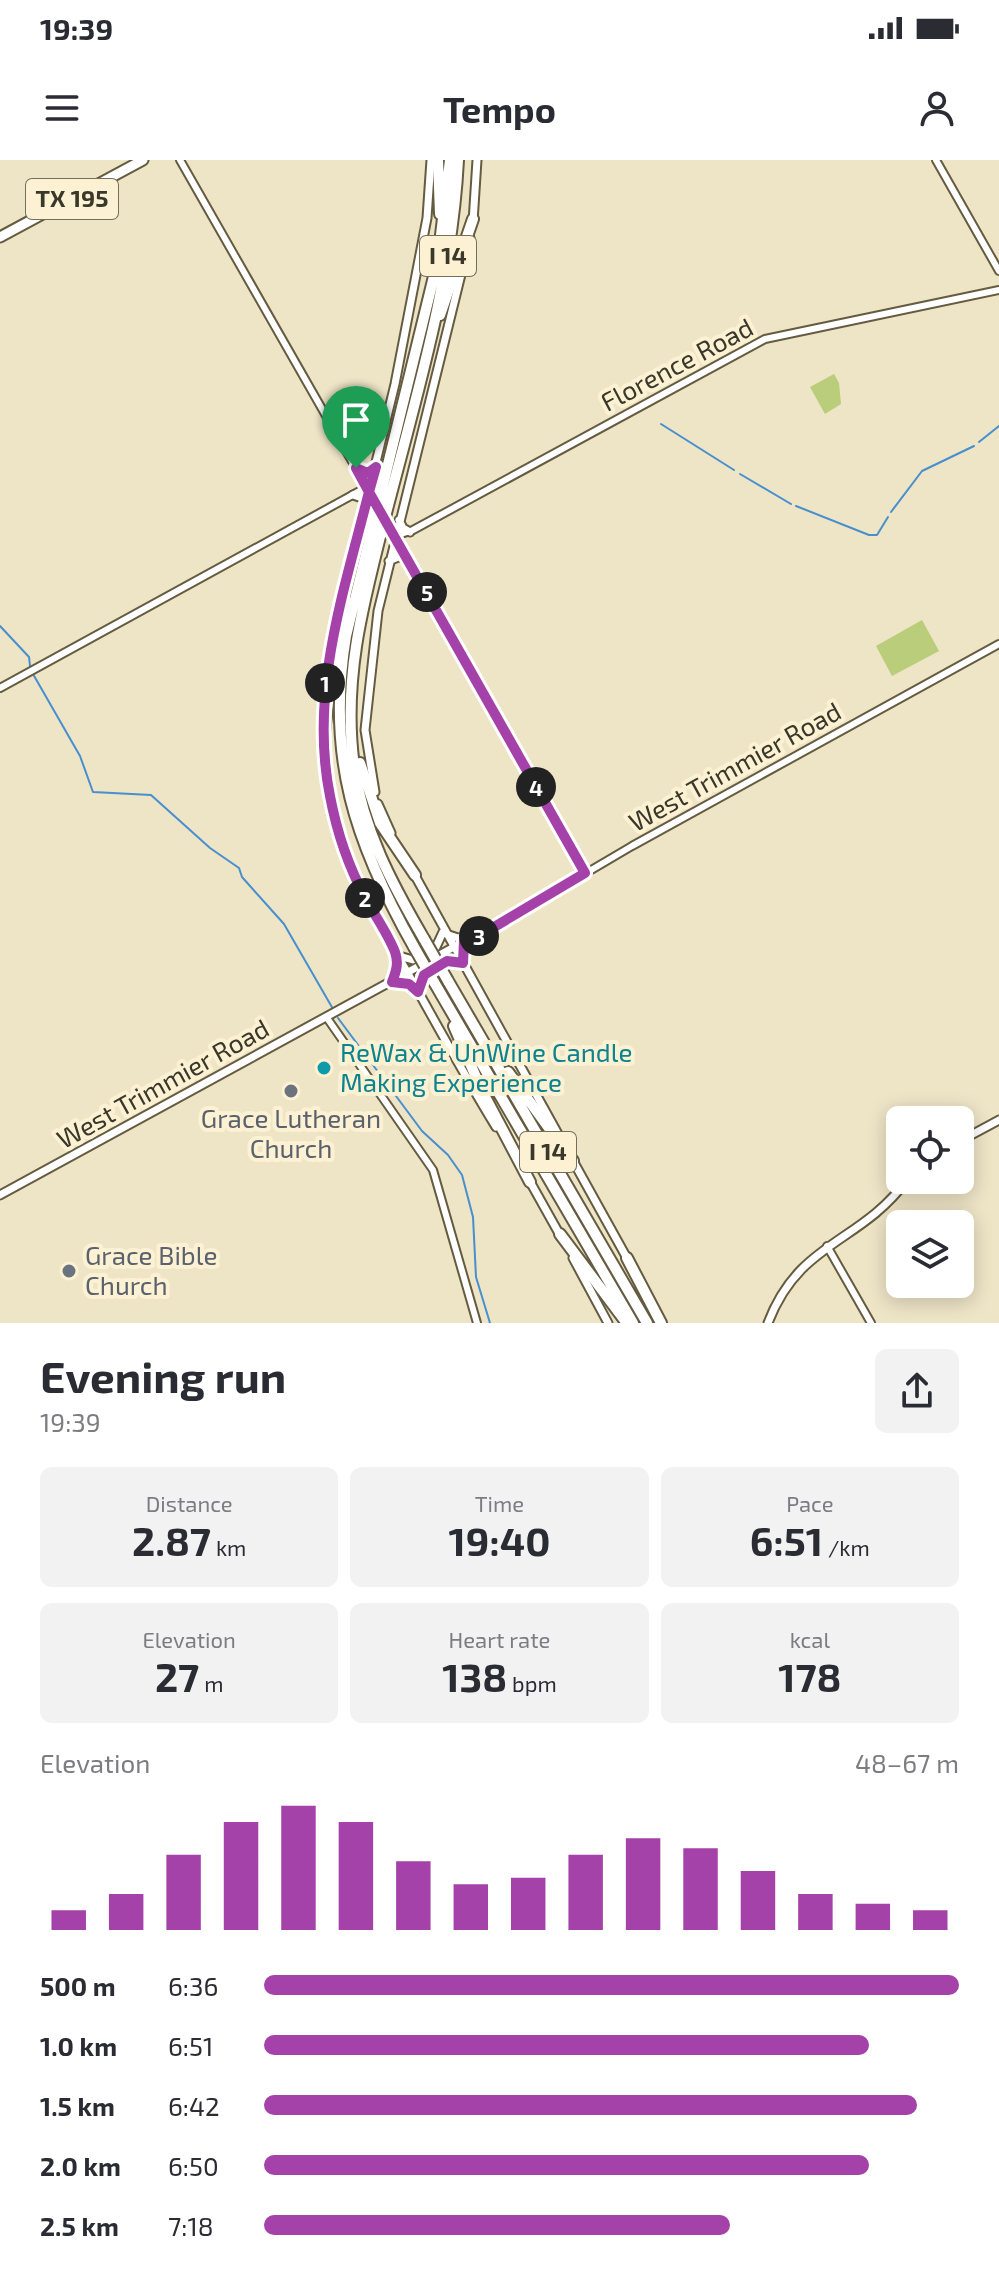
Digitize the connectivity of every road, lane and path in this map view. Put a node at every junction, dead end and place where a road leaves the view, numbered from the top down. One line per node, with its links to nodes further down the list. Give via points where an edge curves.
1 (143, 160): 10 (highway, TX 195)
2 (180, 160): 16 (street)
3 (431, 160): 15 (main road, via 422,251)
4 (438, 160): 11 (highway)
5 (450, 160): 11 (highway, I 14)
6 (458, 160): 14 (highway, I 14, via 449,251)
7 (477, 160): 9 (main road)
8 (936, 160): 12 (street)
9 (473, 219): 14 (highway); 21 (main road)
10 (0, 237)
11 (438, 260): 20 (highway, I 14)
12 (999, 271)
13 (999, 290): 23 (street, Florence Road, via 765,339)
14 (425, 351): 28 (highway, I 14, via 361,615)
15 (376, 467): 16 (main road, via 368,473); 17 (main road)
16 (356, 468): 17 (street)
17 (368, 490): 18 (street); 19 (main road); 22 (street, bridge)
18 (353, 495): 19 (main road); 27 (street)
19 (366, 506): 29 (main road, via 329,658)
20 (375, 517): 29 (highway, via 369,522 334,657); 41 (highway, I 14, bridge, via 341,669 341,756 359,837 386,897)
21 (399, 520): 22 (main road); 23 (main road)
22 (393, 532): 23 (street, Florence Road); 24 (street); 25 (main road)
23 (410, 532)
24 (407, 559): 25 (main road); 30 (street)
25 (389, 561): 31 (main road, via 373,637 366,742 377,801)
26 (999, 644): 30 (street, West Trimmier Road)
27 (0, 688)
28 (350, 690): 31 (highway, via 357,750 371,800 392,845); 43 (highway, I 14, bridge, via 354,767 369,826 388,875)
29 (323, 739): 36 (main road, via 342,845)
30 (585, 873): 32 (street, West Trimmier Road)
31 (415, 875): 33 (main road)
32 (491, 926): 34 (street, West Trimmier Road); 34 (street, West Trimmier Road)
33 (444, 929): 34 (main road); 35 (main road); 36 (main road, via 441,943 413,960 403,960)
34 (467, 939): 35 (street, West Trimmier Road); 37 (main road)
35 (454, 947): 37 (main road); 38 (main road, West Trimmier Road)
36 (395, 952): 38 (main road); 39 (main road)
37 (463, 963): 40 (main road, via 447,961 424,975); 46 (main road)
38 (407, 973): 39 (main road, West Trimmier Road); 40 (main road)
39 (392, 982): 40 (main road); 42 (main road, West Trimmier Road)
40 (417, 990): 47 (main road)
41 (442, 995): 47 (highway, via 468,1062); 56 (highway, I 14)
42 (327, 1018): 49 (main road, West Trimmier Road); 53 (street, via 433,1170)
43 (480, 1035): 46 (highway); 57 (highway, I 14)
44 (999, 1120): 45 (main road)
45 (974, 1133)
46 (573, 1161): 52 (main road)
47 (530, 1182): 50 (main road)
48 (895, 1194): 51 (main road, via 874,1219)
49 (0, 1195)
50 (560, 1234): 54 (main road); 55 (highway)
51 (827, 1246): 59 (main road, via 792,1278); 60 (street)
52 (627, 1258): 58 (highway)
53 (477, 1323)
54 (608, 1323)
55 (626, 1323)
56 (633, 1323)
57 (647, 1323)
58 (664, 1323)
59 (768, 1323)
60 (871, 1323)

